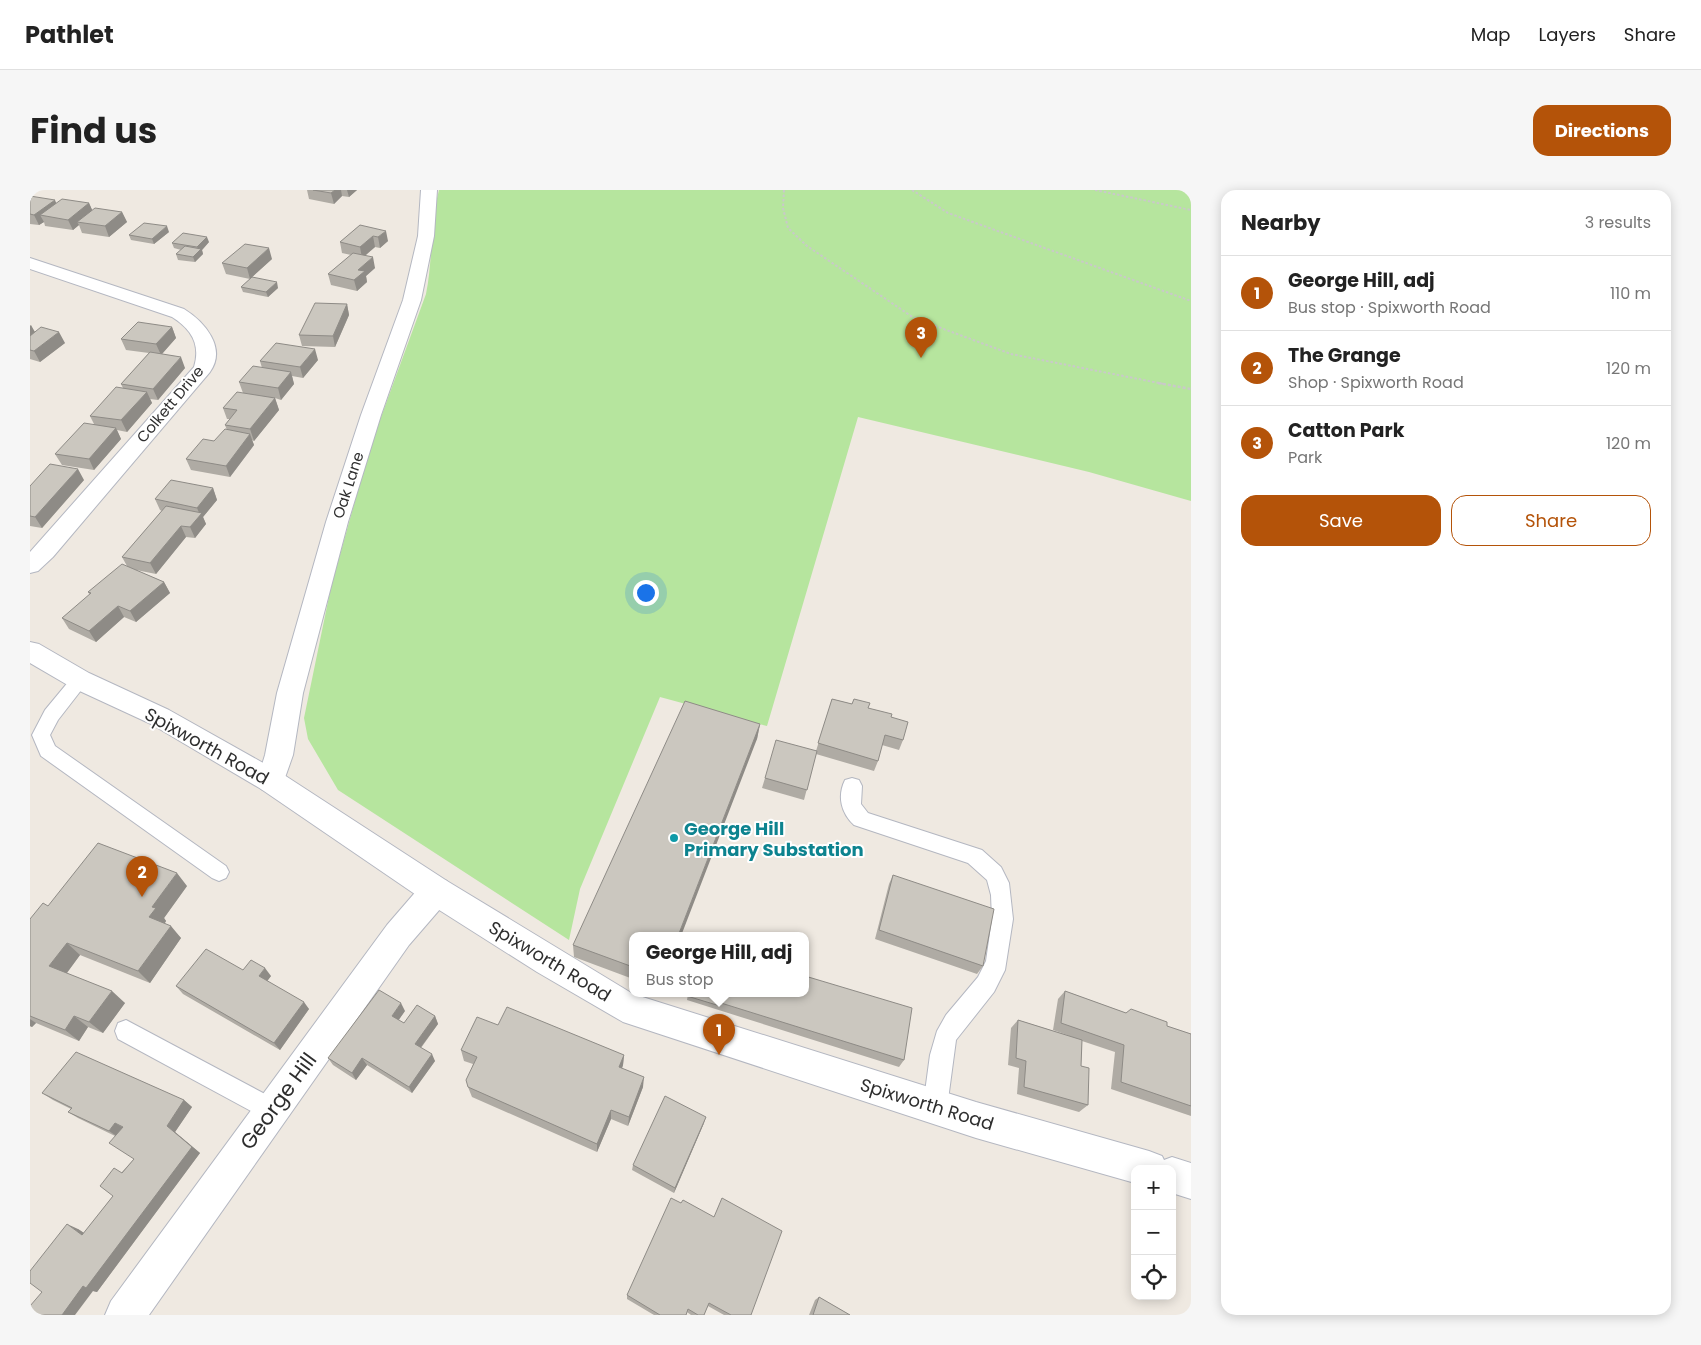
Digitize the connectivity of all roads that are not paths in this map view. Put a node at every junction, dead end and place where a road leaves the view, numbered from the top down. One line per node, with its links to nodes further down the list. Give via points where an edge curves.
1 (430, 190): 6 (street, Oak Lane, via 426,236 412,300 336,522 290,693)
2 (30, 263): 3 (street, Colkett Drive, via 178,313 197,326 207,358 203,368 45,552)
3 (30, 565)
4 (30, 652): 5 (street, Spixworth Road)
5 (80, 680): 6 (street, Spixworth Road, via 160,717); 8 (lane, via 50,715 40,735 48,751)
6 (271, 781): 9 (street, Spixworth Road)
7 (852, 786): 11 (lane, via 849,804 861,819 976,856 987,862 1002,890 1002,925 994,972 946,1038)
8 (219, 872)
9 (436, 891): 11 (street, Spixworth Road, via 634,1011); 12 (street, George Hill, via 398,935)
10 (126, 1031): 12 (lane)
11 (935, 1107): 13 (street, Spixworth Road)
12 (272, 1110): 16 (street, George Hill)
13 (1135, 1165)
14 (1176, 1176): 15 (street)
15 (1191, 1181)
16 (125, 1315)

